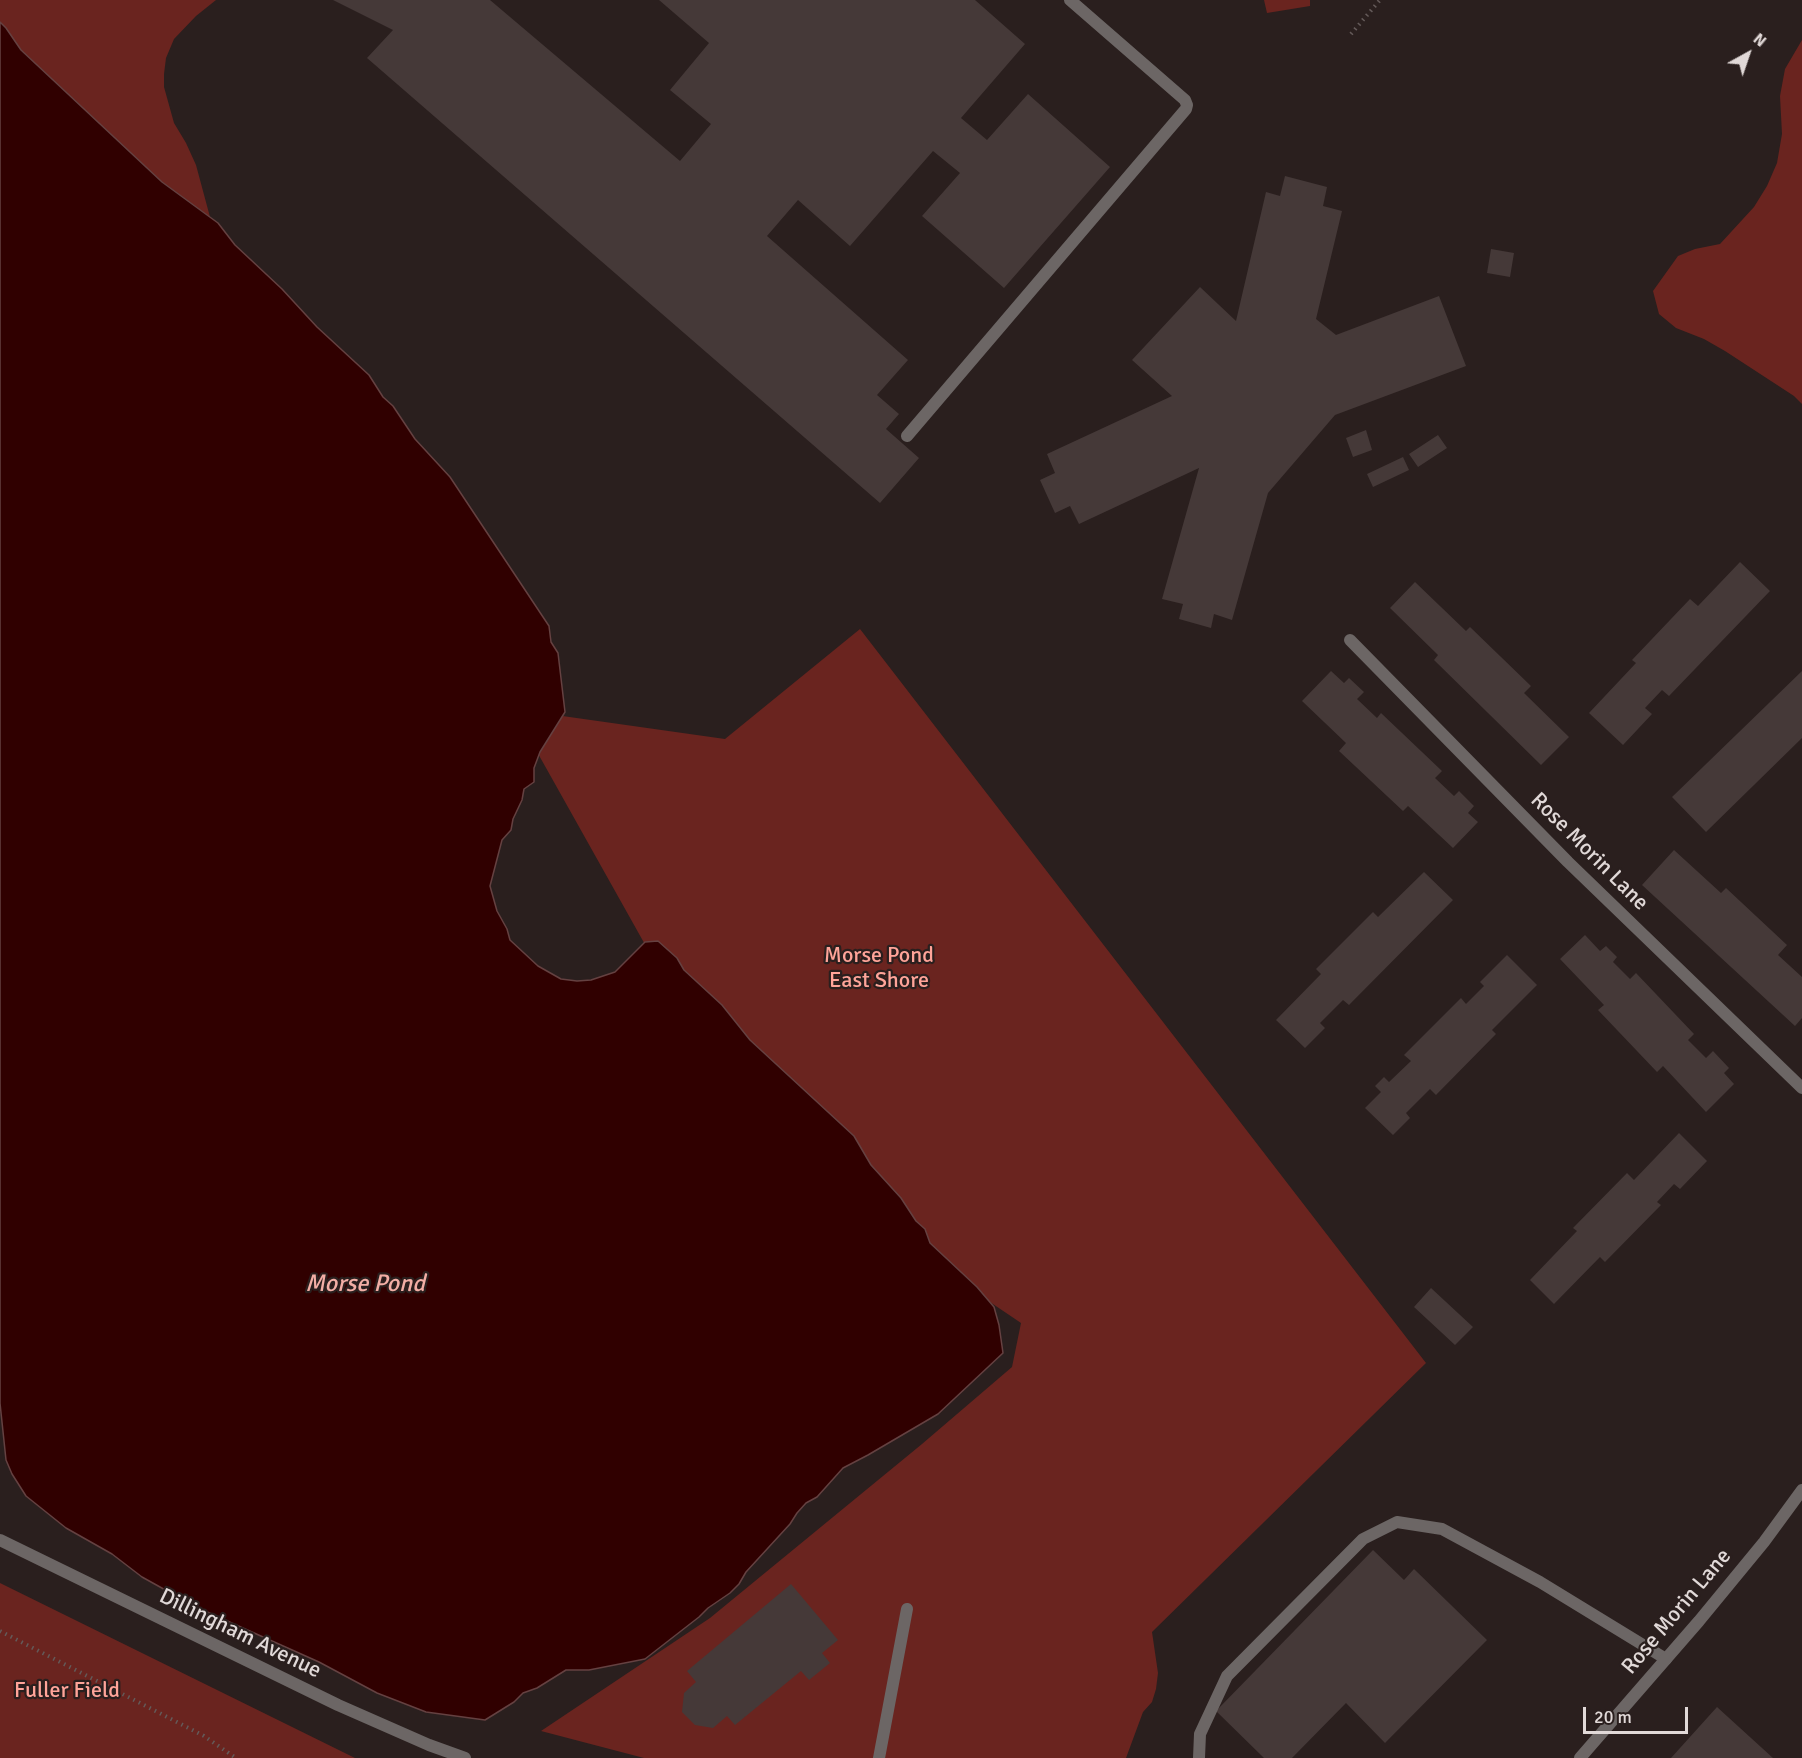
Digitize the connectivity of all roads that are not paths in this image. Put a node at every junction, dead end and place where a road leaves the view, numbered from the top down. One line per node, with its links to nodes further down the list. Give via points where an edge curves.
1 (1070, 0): 2 (street, via 1185,100 1186,109)
2 (907, 436)
3 (1350, 640): 4 (street, Rose Morin Lane, via 1568,862)
4 (1802, 1088)
5 (1802, 1490): 8 (street, Rose Morin Lane)
6 (0, 1540): 9 (street, Dillingham Avenue, via 338,1705)
7 (907, 1609): 10 (street)
8 (1666, 1659): 11 (street, via 1540,1582 1442,1529 1397,1522 1363,1539 1227,1676 1200,1734); 12 (street, Rose Morin Lane)
9 (465, 1758)
10 (879, 1758)
11 (1199, 1758)
12 (1580, 1758)

